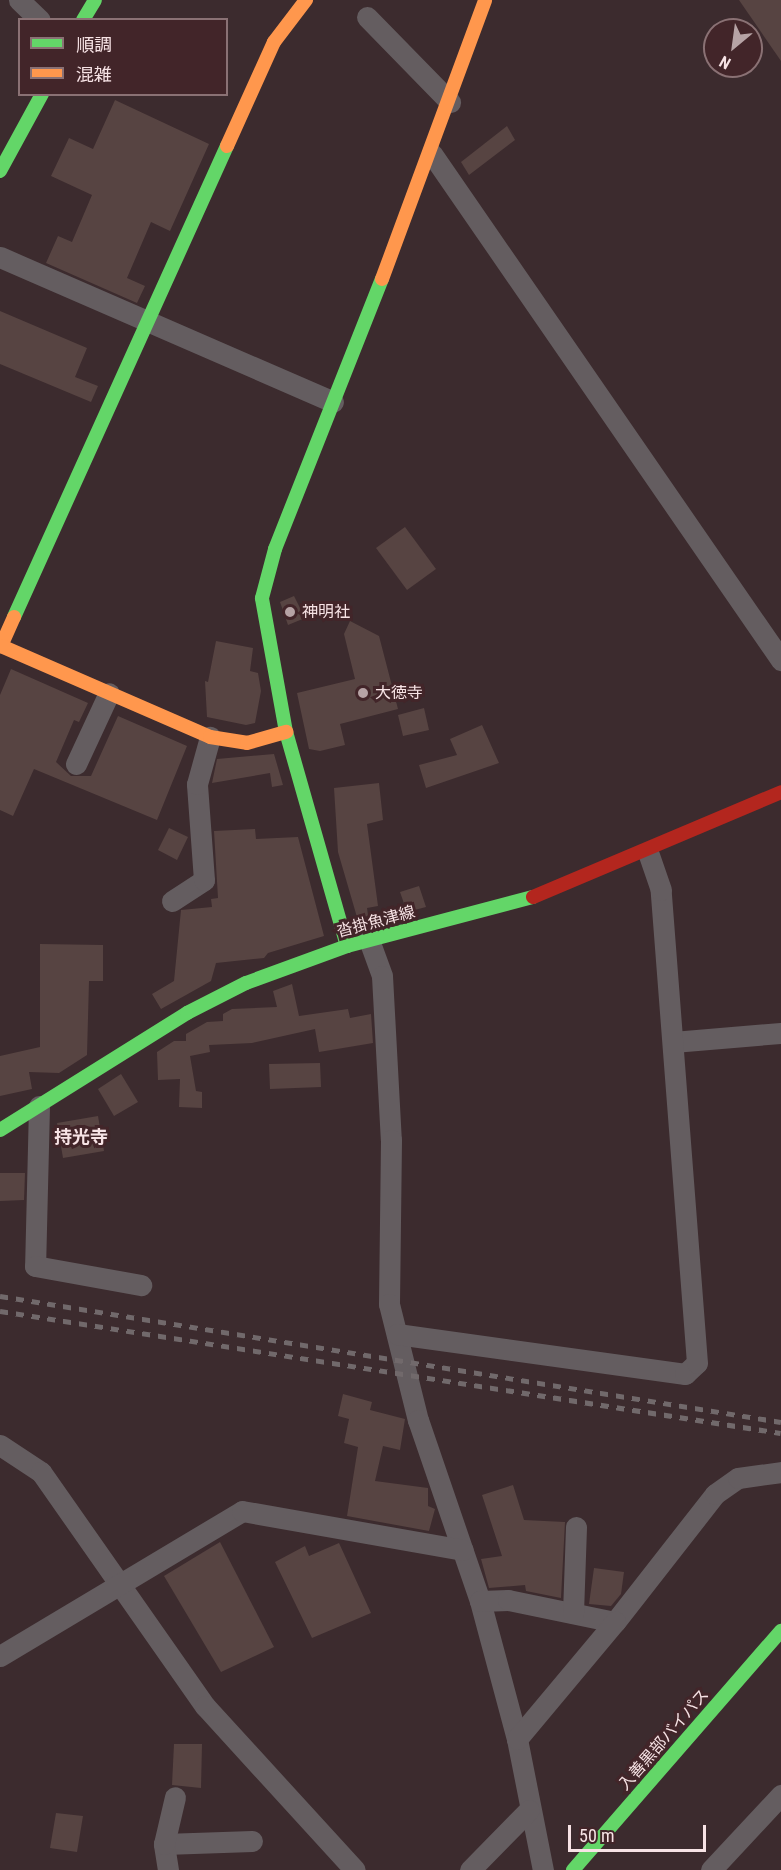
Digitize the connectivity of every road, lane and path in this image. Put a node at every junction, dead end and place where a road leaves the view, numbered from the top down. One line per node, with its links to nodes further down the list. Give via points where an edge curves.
1 (19, 0): 6 (street)
2 (95, 0): 7 (main road)
3 (306, 0): 13 (main road, via 274,42)
4 (485, 0): 9 (main road)
5 (367, 17): 9 (street)
6 (38, 18)
7 (84, 18)
8 (41, 96): 11 (main road)
9 (450, 102): 10 (main road)
10 (432, 154): 14 (main road); 16 (street)
11 (0, 171)
12 (0, 256): 13 (street)
13 (147, 320): 14 (street); 15 (main road)
14 (333, 402): 18 (main road, via 275,549 262,598)
15 (1, 648): 17 (main road)
16 (781, 660)
17 (109, 693): 19 (main road); 20 (street)
18 (286, 732): 19 (main road, via 248,744); 25 (main road)
19 (210, 737): 23 (street, via 197,784 204,880)
20 (76, 764)
21 (781, 792): 22 (main road, 沓掛魚津線)
22 (648, 853): 24 (main road, 沓掛魚津線, via 545,894); 27 (street, via 661,890)
23 (172, 901)
24 (369, 940): 25 (main road, 沓掛魚津線); 31 (street, via 382,976 391,1140 388,1304)
25 (347, 946): 28 (main road, 沓掛魚津線, via 246,983 187,1013)
26 (781, 1033): 27 (street)
27 (673, 1042): 31 (street, via 697,1363 685,1374)
28 (39, 1106): 29 (main road, 沓掛魚津線); 30 (street, via 34,1266)
29 (0, 1130)
30 (141, 1285)
31 (397, 1334): 35 (street, via 418,1420)
32 (0, 1445): 36 (street, via 41,1472)
33 (781, 1472): 39 (street, via 738,1478 715,1494)
34 (576, 1527): 38 (street)
35 (463, 1551): 36 (street, via 242,1511); 37 (street)
36 (119, 1584): 41 (street); 50 (street, via 205,1706)
37 (480, 1601): 38 (street, via 508,1600); 42 (street)
38 (573, 1613): 39 (street)
39 (615, 1622): 42 (street)
40 (781, 1631): 48 (main road, 入善黒部バイパス)
41 (0, 1656)
42 (517, 1739): 45 (street)
43 (781, 1795): 53 (street)
44 (175, 1797): 47 (street)
45 (529, 1810): 51 (street); 52 (street)
46 (252, 1841): 47 (street)
47 (164, 1844): 49 (street)
48 (574, 1869)
49 (168, 1870)
50 (355, 1870)
51 (470, 1870)
52 (543, 1870)
53 (711, 1870)

